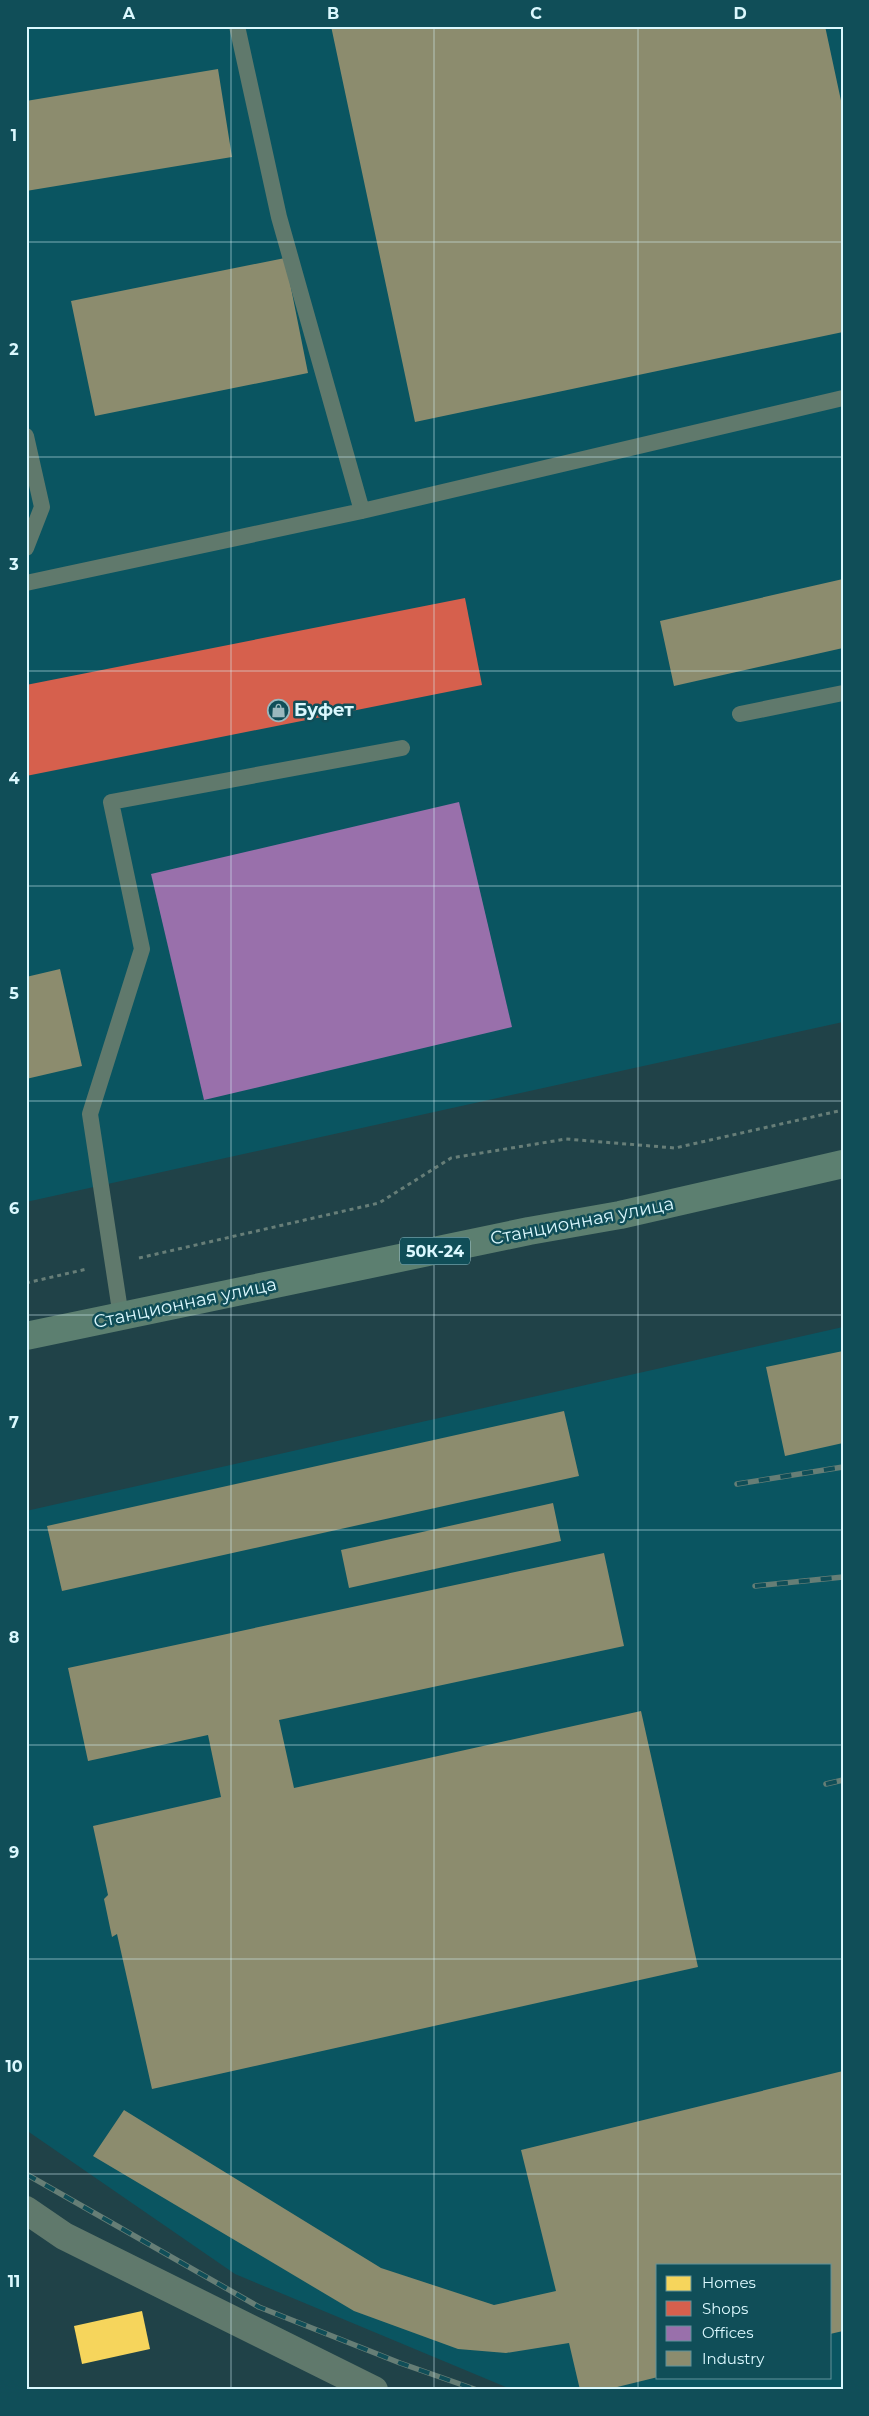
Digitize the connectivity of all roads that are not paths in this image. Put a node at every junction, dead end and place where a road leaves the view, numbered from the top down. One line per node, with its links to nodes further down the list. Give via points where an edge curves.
1 (237, 26): 4 (lane, via 279,217)
2 (843, 398): 4 (lane)
3 (26, 436): 5 (lane, via 42,507)
4 (362, 511): 6 (lane)
5 (26, 548)
6 (26, 583)
7 (843, 693): 8 (lane)
8 (740, 714)
9 (402, 748): 11 (lane, via 111,802 142,949 90,1114)
10 (843, 1164): 11 (main road, Станционная улица / 50К-24, via 620,1216 529,1231)
11 (121, 1317): 12 (main road, Станционная улица / 50К-24)
12 (26, 1336)
13 (26, 2210): 14 (street, via 64,2236)
14 (374, 2390)

